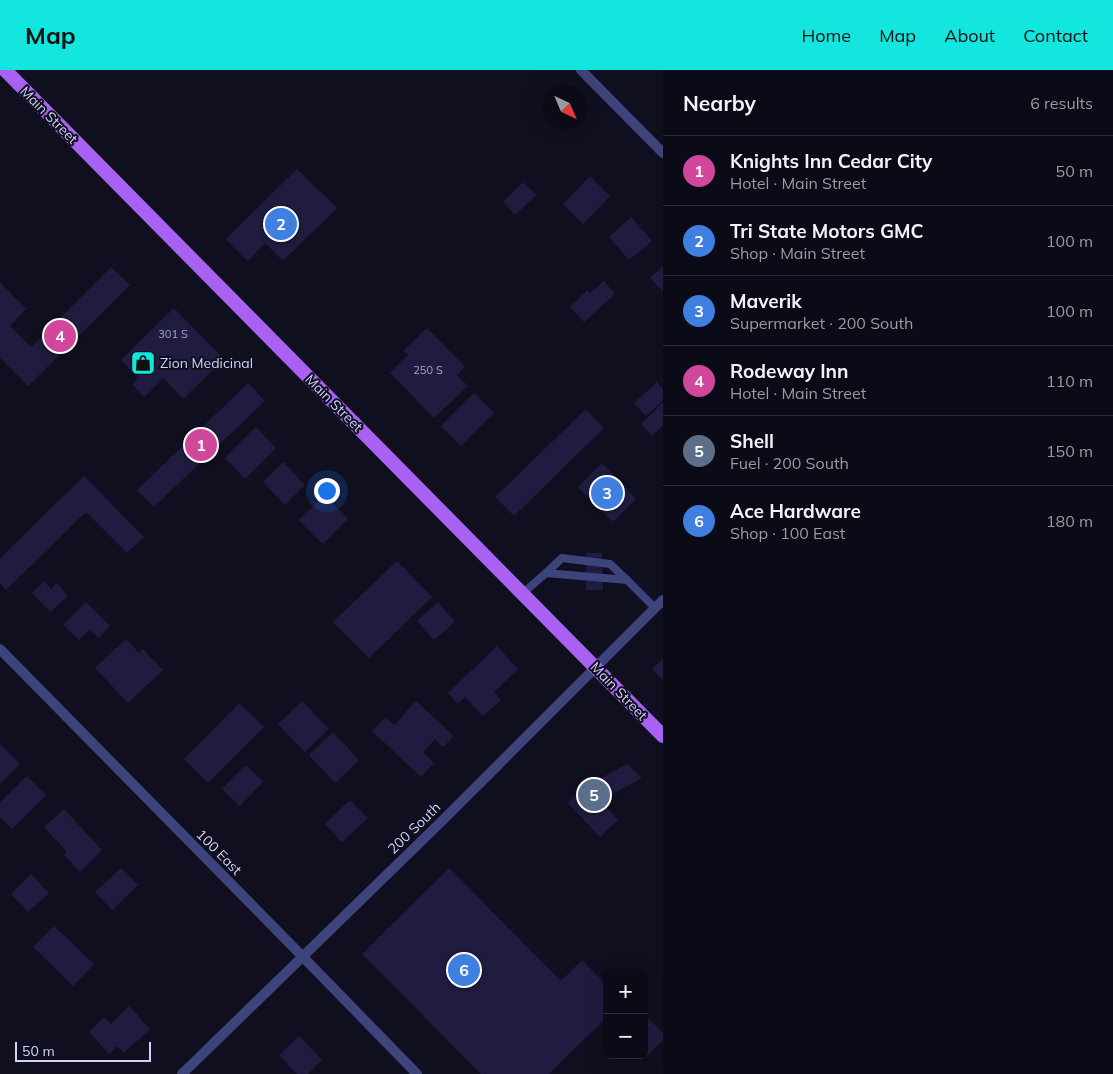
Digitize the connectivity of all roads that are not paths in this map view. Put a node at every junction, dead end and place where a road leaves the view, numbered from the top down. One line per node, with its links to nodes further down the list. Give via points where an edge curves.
1 (5, 70): 6 (main road, Main Street)
2 (581, 70): 3 (street)
3 (663, 153)
4 (546, 573): 5 (lane); 5 (lane, via 562,558 610,564); 6 (lane)
5 (627, 580): 8 (lane)
6 (523, 593): 10 (main road, Main Street)
7 (663, 600): 8 (street, 200 South)
8 (655, 608): 10 (street, 200 South)
9 (0, 650): 12 (street, 100 East)
10 (596, 667): 11 (main road, Main Street); 12 (street, 200 South)
11 (663, 736)
12 (302, 956): 13 (street, 200 South); 14 (street, 100 East)
13 (182, 1074)
14 (417, 1074)

